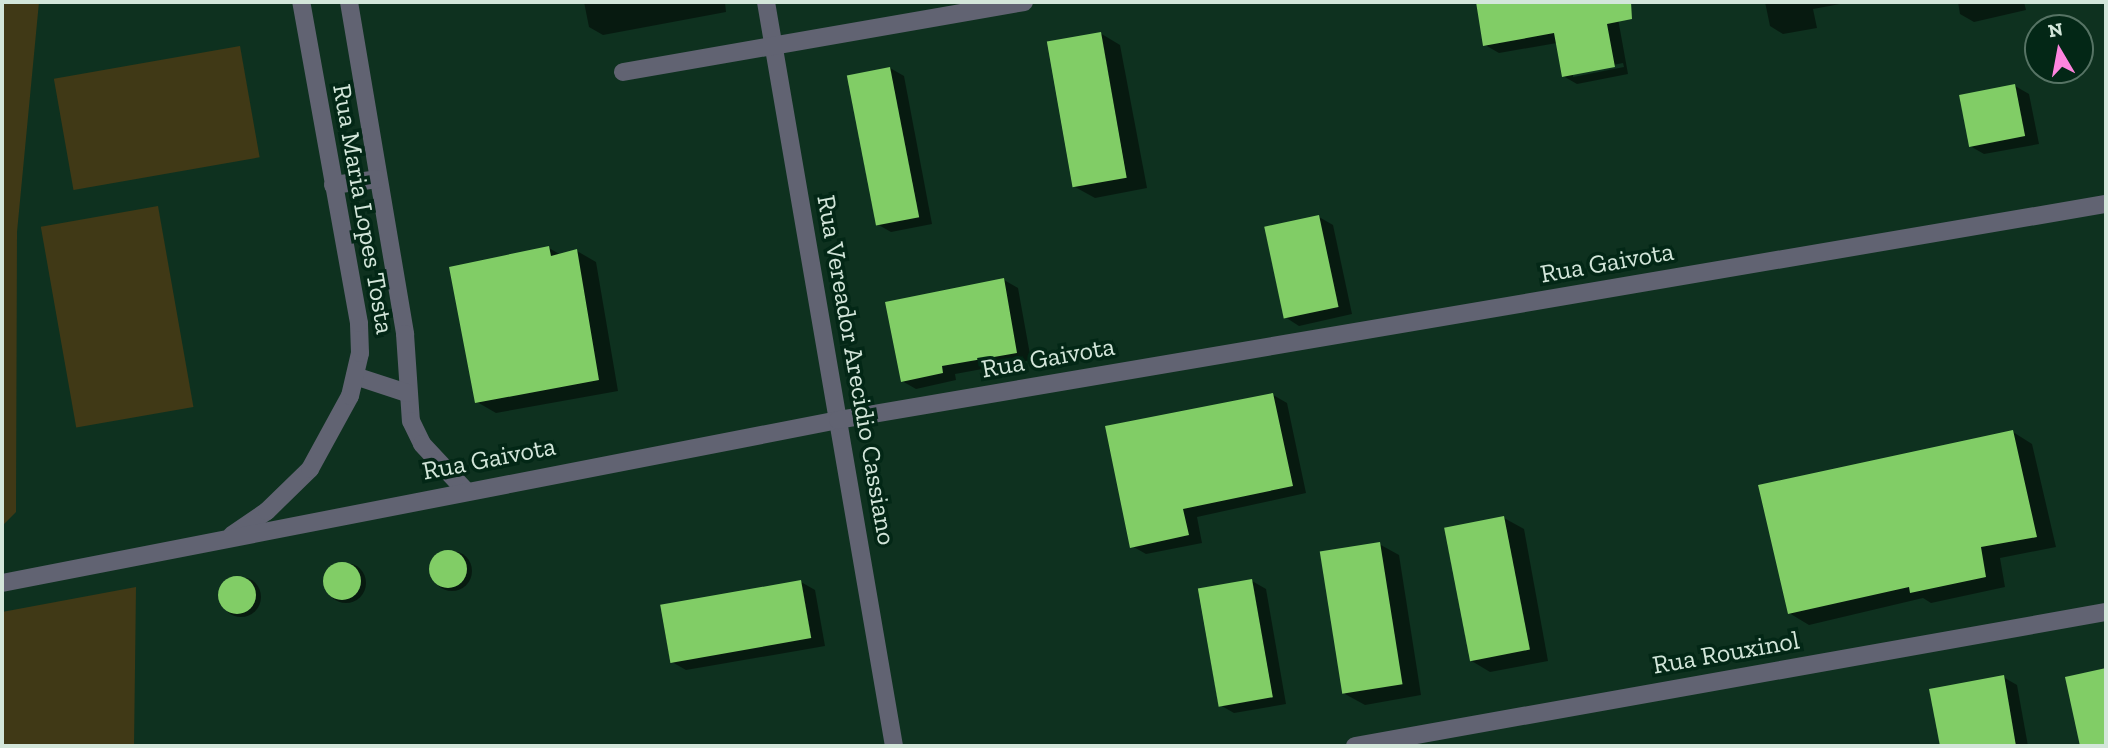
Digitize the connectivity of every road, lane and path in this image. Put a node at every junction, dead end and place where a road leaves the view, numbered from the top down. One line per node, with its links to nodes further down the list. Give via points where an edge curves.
1 (301, 2): 8 (street, Rua Maria Lopes Tosta)
2 (349, 2): 7 (street, Rua Maria Lopes Tosta)
3 (766, 2): 5 (street, Rua Vereador Arecidio Cassiano)
4 (1024, 2): 5 (street)
5 (774, 46): 6 (street); 12 (street, Rua Vereador Arecidio Cassiano)
6 (623, 72)
7 (378, 179): 8 (street); 11 (street, Rua Maria Lopes Tosta, via 405,334)
8 (333, 185): 10 (street, Rua Maria Lopes Tosta, via 359,323)
9 (2106, 204): 12 (street, Rua Gaivota)
10 (355, 376): 11 (street); 14 (street, Rua Maria Lopes Tosta, via 350,396 310,469 267,511)
11 (407, 393): 13 (street, Rua Maria Lopes Tosta, via 411,421 422,444)
12 (838, 421): 13 (street, Rua Gaivota); 17 (street, Rua Vereador Arecidio Cassiano)
13 (465, 490): 14 (street, Rua Gaivota)
14 (223, 541): 15 (street, Rua Gaivota)
15 (2, 583)
16 (2106, 612): 18 (street, Rua Rouxinol)
17 (894, 746)
18 (1355, 746)

